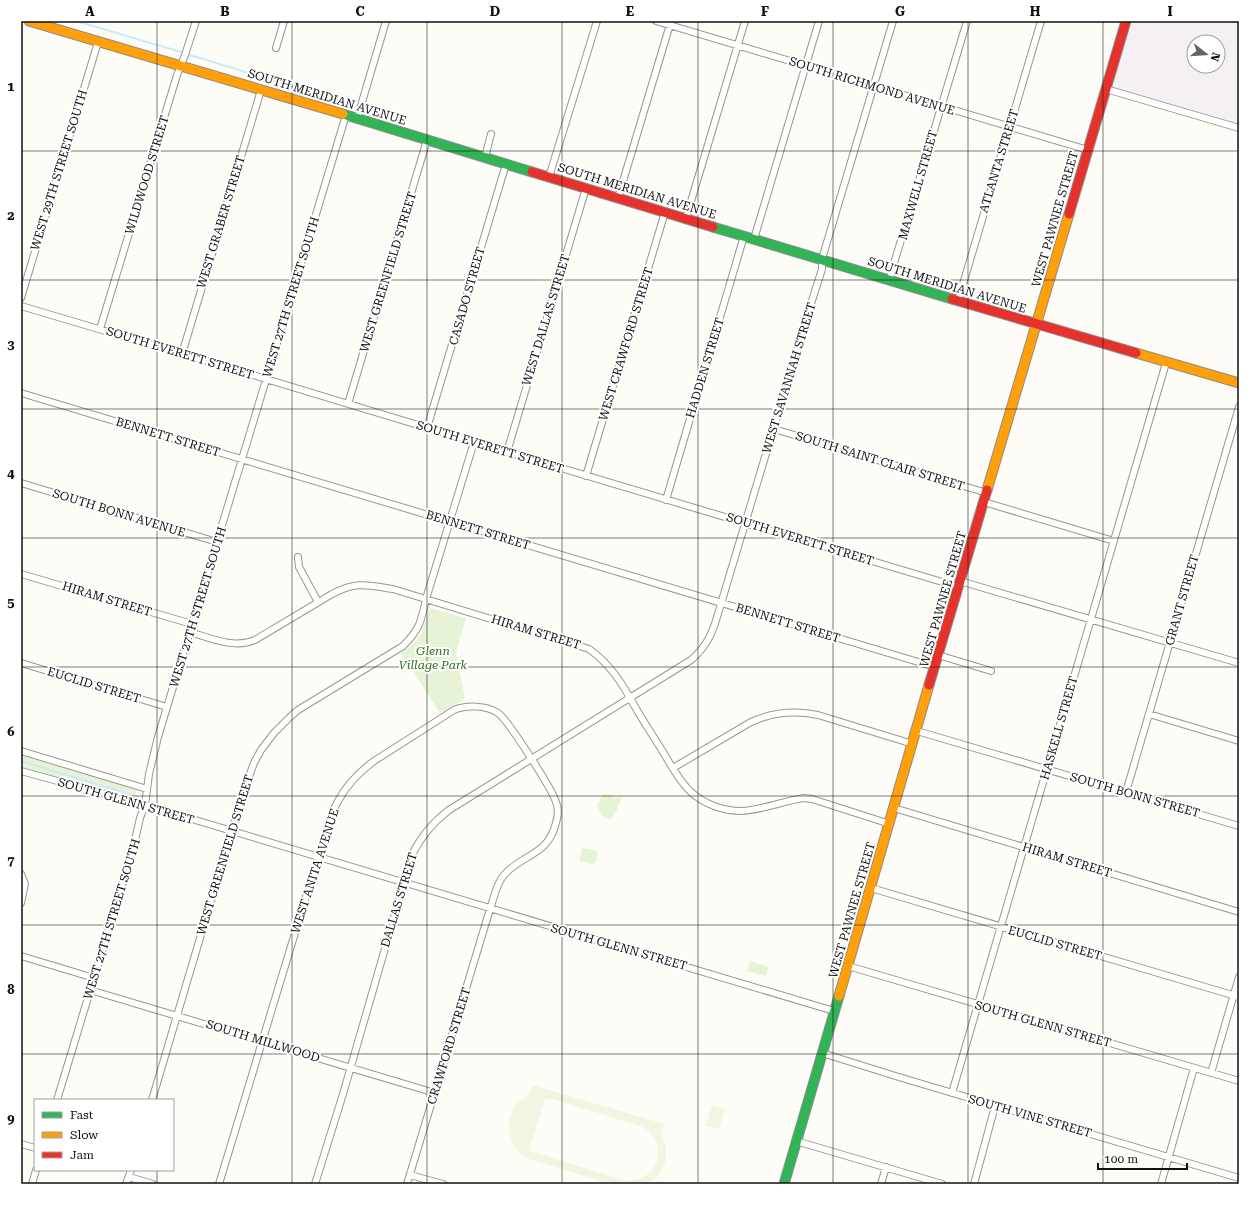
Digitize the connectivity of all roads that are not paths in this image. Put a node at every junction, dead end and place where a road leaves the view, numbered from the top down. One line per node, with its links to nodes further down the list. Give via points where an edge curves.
1 (29, 21): 14 (main road, SOUTH MERIDIAN AVENUE)
2 (196, 21): 17 (street, WILDWOOD STREET)
3 (284, 21): 16 (street)
4 (386, 21): 24 (street)
5 (597, 21): 32 (street)
6 (656, 21): 13 (street, SOUTH RICHMOND AVENUE)
7 (745, 21): 15 (street)
8 (819, 21): 18 (street)
9 (893, 21): 19 (street, WEST SAVANNAH STREET)
10 (967, 21): 22 (street, MAXWELL STREET)
11 (1041, 21): 25 (street, ATLANTA STREET)
12 (1126, 21): 20 (main road, WEST PAWNEE STREET)
13 (671, 23): 15 (street, SOUTH RICHMOND AVENUE); 34 (street)
14 (98, 42): 17 (main road, SOUTH MERIDIAN AVENUE); 41 (street, WEST 29TH STREET SOUTH)
15 (738, 45): 18 (street, SOUTH RICHMOND AVENUE); 36 (street)
16 (276, 48)
17 (181, 66): 21 (main road, SOUTH MERIDIAN AVENUE); 45 (street, WILDWOOD STREET)
18 (806, 66): 19 (street, SOUTH RICHMOND AVENUE); 38 (street)
19 (874, 86): 22 (street, SOUTH RICHMOND AVENUE); 39 (street, WEST SAVANNAH STREET)
20 (1106, 89): 26 (street); 29 (main road, WEST PAWNEE STREET)
21 (261, 90): 23 (main road, SOUTH MERIDIAN AVENUE); 46 (street, WEST GRABER STREET)
22 (941, 106): 25 (street, SOUTH RICHMOND AVENUE); 40 (street, MAXWELL STREET)
23 (346, 116): 24 (main road, SOUTH MERIDIAN AVENUE); 48 (street, WEST 27TH STREET SOUTH)
24 (357, 119): 28 (main road, SOUTH MERIDIAN AVENUE)
25 (1010, 127): 29 (street, SOUTH RICHMOND AVENUE); 42 (street, ATLANTA STREET)
26 (1239, 128)
27 (491, 134): 30 (street)
28 (427, 140): 30 (main road, SOUTH MERIDIAN AVENUE); 51 (street, WEST GREENFIELD STREET)
29 (1088, 150): 44 (main road, WEST PAWNEE STREET)
30 (485, 157): 31 (main road, SOUTH MERIDIAN AVENUE)
31 (506, 164): 32 (main road, SOUTH MERIDIAN AVENUE); 53 (street, CASADO STREET)
32 (549, 177): 33 (main road, SOUTH MERIDIAN AVENUE)
33 (586, 188): 34 (main road, SOUTH MERIDIAN AVENUE); 56 (street, WEST DALLAS STREET)
34 (618, 198): 35 (main road, SOUTH MERIDIAN AVENUE)
35 (665, 212): 36 (main road, SOUTH MERIDIAN AVENUE); 58 (street, WEST CRAWFORD STREET)
36 (686, 218): 37 (main road, SOUTH MERIDIAN AVENUE)
37 (744, 236): 38 (main road, SOUTH MERIDIAN AVENUE); 61 (street, HADDEN STREET)
38 (754, 239): 39 (main road, SOUTH MERIDIAN AVENUE)
39 (822, 259): 40 (main road, SOUTH MERIDIAN AVENUE); 54 (street, WEST SAVANNAH STREET, via 822,269)
40 (889, 280): 42 (main road, SOUTH MERIDIAN AVENUE)
41 (21, 298)
42 (958, 301): 44 (main road, SOUTH MERIDIAN AVENUE)
43 (21, 306): 45 (street, SOUTH EVERETT STREET)
44 (1037, 324): 47 (main road, SOUTH MERIDIAN AVENUE); 60 (main road, WEST PAWNEE STREET)
45 (100, 330): 46 (street, SOUTH EVERETT STREET)
46 (182, 354): 48 (street, SOUTH EVERETT STREET)
47 (1166, 363): 49 (main road, SOUTH MERIDIAN AVENUE); 65 (street, HASKELL STREET)
48 (266, 380): 51 (street, SOUTH EVERETT STREET); 57 (street, WEST 27TH STREET SOUTH)
49 (1239, 384)
50 (21, 393): 57 (street, BENNETT STREET)
51 (348, 404): 53 (street, SOUTH EVERETT STREET)
52 (1239, 407): 76 (street, GRANT STREET)
53 (427, 428): 55 (street, SOUTH EVERETT STREET)
54 (774, 429): 60 (street, SOUTH SAINT CLAIR STREET); 64 (street, WEST SAVANNAH STREET)
55 (474, 442): 56 (street, SOUTH EVERETT STREET); 63 (street, WEST GREENFIELD STREET)
56 (507, 452): 58 (street, SOUTH EVERETT STREET)
57 (242, 459): 63 (street, BENNETT STREET); 66 (street, WEST 27TH STREET SOUTH)
58 (586, 476): 61 (street, SOUTH EVERETT STREET)
59 (21, 484): 66 (street, SOUTH BONN AVENUE)
60 (987, 493): 62 (main road, WEST PAWNEE STREET)
61 (666, 500): 64 (street, SOUTH EVERETT STREET)
62 (984, 502): 65 (street); 69 (main road, WEST PAWNEE STREET)
63 (450, 521): 70 (street, WEST GREENFIELD STREET); 72 (street, BENNETT STREET)
64 (745, 523): 69 (street, SOUTH EVERETT STREET); 72 (street, WEST SAVANNAH STREET)
65 (1114, 541): 73 (street, HASKELL STREET)
66 (217, 542): 74 (street, WEST 27TH STREET SOUTH)
67 (298, 557): 71 (street, via 299,567)
68 (21, 574): 74 (street, HIRAM STREET)
69 (960, 584): 73 (street, SOUTH EVERETT STREET); 77 (main road, WEST PAWNEE STREET)
70 (426, 599): 71 (street, HIRAM STREET, via 393,589 363,584 345,587); 82 (street, HIRAM STREET, via 589,649 611,668); 99 (street, WEST GREENFIELD STREET, via 416,632 403,646 298,710 274,733 254,763)
71 (318, 602): 75 (street, HIRAM STREET, via 247,644 237,644)
72 (722, 603): 80 (street, BENNETT STREET); 82 (street, WEST SAVANNAH STREET, via 713,631 696,656)
73 (1091, 620): 76 (street, SOUTH EVERETT STREET); 91 (street, HASKELL STREET)
74 (192, 624): 75 (street, WEST 27TH STREET SOUTH)
75 (190, 632): 83 (street, WEST 27TH STREET SOUTH)
76 (1170, 643): 79 (street, SOUTH EVERETT STREET); 84 (street, GRANT STREET)
77 (938, 655): 80 (main road, WEST PAWNEE STREET); 81 (street)
78 (21, 663): 83 (street, EUCLID STREET)
79 (1239, 663)
80 (935, 667): 85 (main road, WEST PAWNEE STREET)
81 (992, 671)
82 (631, 698): 89 (street, DALLAS STREET); 90 (street, HIRAM STREET)
83 (168, 707): 93 (street, WEST 27TH STREET SOUTH)
84 (1149, 714): 86 (street); 94 (street, GRANT STREET)
85 (917, 731): 87 (main road, WEST PAWNEE STREET); 91 (street, SOUTH BONN STREET)
86 (1239, 741)
87 (913, 744): 90 (street, via 803,712 784,712 751,722); 96 (main road, WEST PAWNEE STREET)
88 (21, 751): 93 (street)
89 (531, 760): 101 (street, WEST ANITA AVENUE, via 498,713 471,707 454,710 374,761 354,778 332,811); 103 (street, DALLAS STREET, via 436,820 416,847); 106 (street, via 554,795 558,809 557,822 545,845 503,876)
90 (673, 768): 97 (street, HIRAM STREET, via 691,792 719,808 741,811 804,798)
91 (1047, 769): 94 (street, SOUTH BONN STREET); 100 (street, HASKELL STREET)
92 (21, 771): 95 (street, SOUTH GLENN STREET)
93 (147, 789): 95 (street, WEST 27TH STREET SOUTH)
94 (1126, 792): 98 (street, SOUTH BONN STREET)
95 (145, 805): 99 (street, SOUTH GLENN STREET); 112 (street, WEST 27TH STREET SOUTH)
96 (894, 808): 97 (main road, WEST PAWNEE STREET); 100 (street, HIRAM STREET)
97 (890, 824): 104 (main road, WEST PAWNEE STREET)
98 (1239, 826)
99 (231, 831): 101 (street, SOUTH GLENN STREET); 117 (street, WEST GREENFIELD STREET)
100 (1024, 847): 107 (street, HIRAM STREET); 108 (street, HASKELL STREET)
101 (318, 857): 103 (street, SOUTH GLENN STREET); 118 (street, WEST ANITA AVENUE)
102 (21, 874): 105 (street, via 24,884)
103 (404, 883): 106 (street, SOUTH GLENN STREET); 120 (street, DALLAS STREET)
104 (871, 888): 108 (street, EUCLID STREET); 110 (main road, WEST PAWNEE STREET)
105 (21, 903)
106 (490, 909): 116 (street, SOUTH GLENN STREET); 124 (street, CRAWFORD STREET)
107 (1239, 912)
108 (1001, 927): 114 (street, EUCLID STREET); 115 (street, HASKELL STREET)
109 (21, 956): 112 (street)
110 (848, 966): 115 (street, SOUTH GLENN STREET); 116 (main road, WEST PAWNEE STREET)
111 (1239, 977): 114 (street)
112 (94, 978): 113 (street, WEST 27TH STREET SOUTH)
113 (90, 990): 117 (street, SOUTH MILLWOOD); 126 (street, WEST 27TH STREET SOUTH)
114 (1236, 996): 122 (street)
115 (978, 1004): 121 (street, SOUTH GLENN STREET); 125 (street, HASKELL STREET)
116 (834, 1011): 119 (main road, WEST PAWNEE STREET)
117 (177, 1016): 118 (street, SOUTH MILLWOOD); 127 (street, WEST GREENFIELD STREET)
118 (262, 1041): 120 (street, SOUTH MILLWOOD); 142 (street, WEST ANITA AVENUE)
119 (822, 1053): 125 (street, SOUTH VINE STREET); 129 (main road, WEST PAWNEE STREET)
120 (350, 1068): 124 (street, SOUTH MILLWOOD); 143 (street, DALLAS STREET)
121 (1194, 1068): 122 (street, SOUTH GLENN STREET); 132 (street)
122 (1211, 1073): 123 (street, SOUTH GLENN STREET)
123 (1239, 1081)
124 (434, 1093): 136 (street, CRAWFORD STREET)
125 (952, 1093): 128 (street, SOUTH VINE STREET)
126 (57, 1099)
127 (152, 1099)
128 (995, 1106): 132 (street, SOUTH VINE STREET); 149 (street)
129 (796, 1141): 133 (street); 146 (main road, WEST PAWNEE STREET)
130 (21, 1144): 131 (street)
131 (34, 1148)
132 (1169, 1157): 138 (street, SOUTH VINE STREET); 150 (street)
133 (886, 1167): 147 (street); 148 (street)
134 (36, 1171): 139 (street)
135 (131, 1171): 137 (street)
136 (410, 1175): 144 (street, CRAWFORD STREET); 145 (street)
137 (129, 1177): 140 (street); 141 (street)
138 (1239, 1178)
139 (32, 1184)
140 (126, 1184)
141 (153, 1184)
142 (219, 1184)
143 (315, 1184)
144 (407, 1184)
145 (443, 1184)
146 (784, 1184)
147 (881, 1184)
148 (942, 1184)
149 (974, 1184)
150 (1161, 1184)

